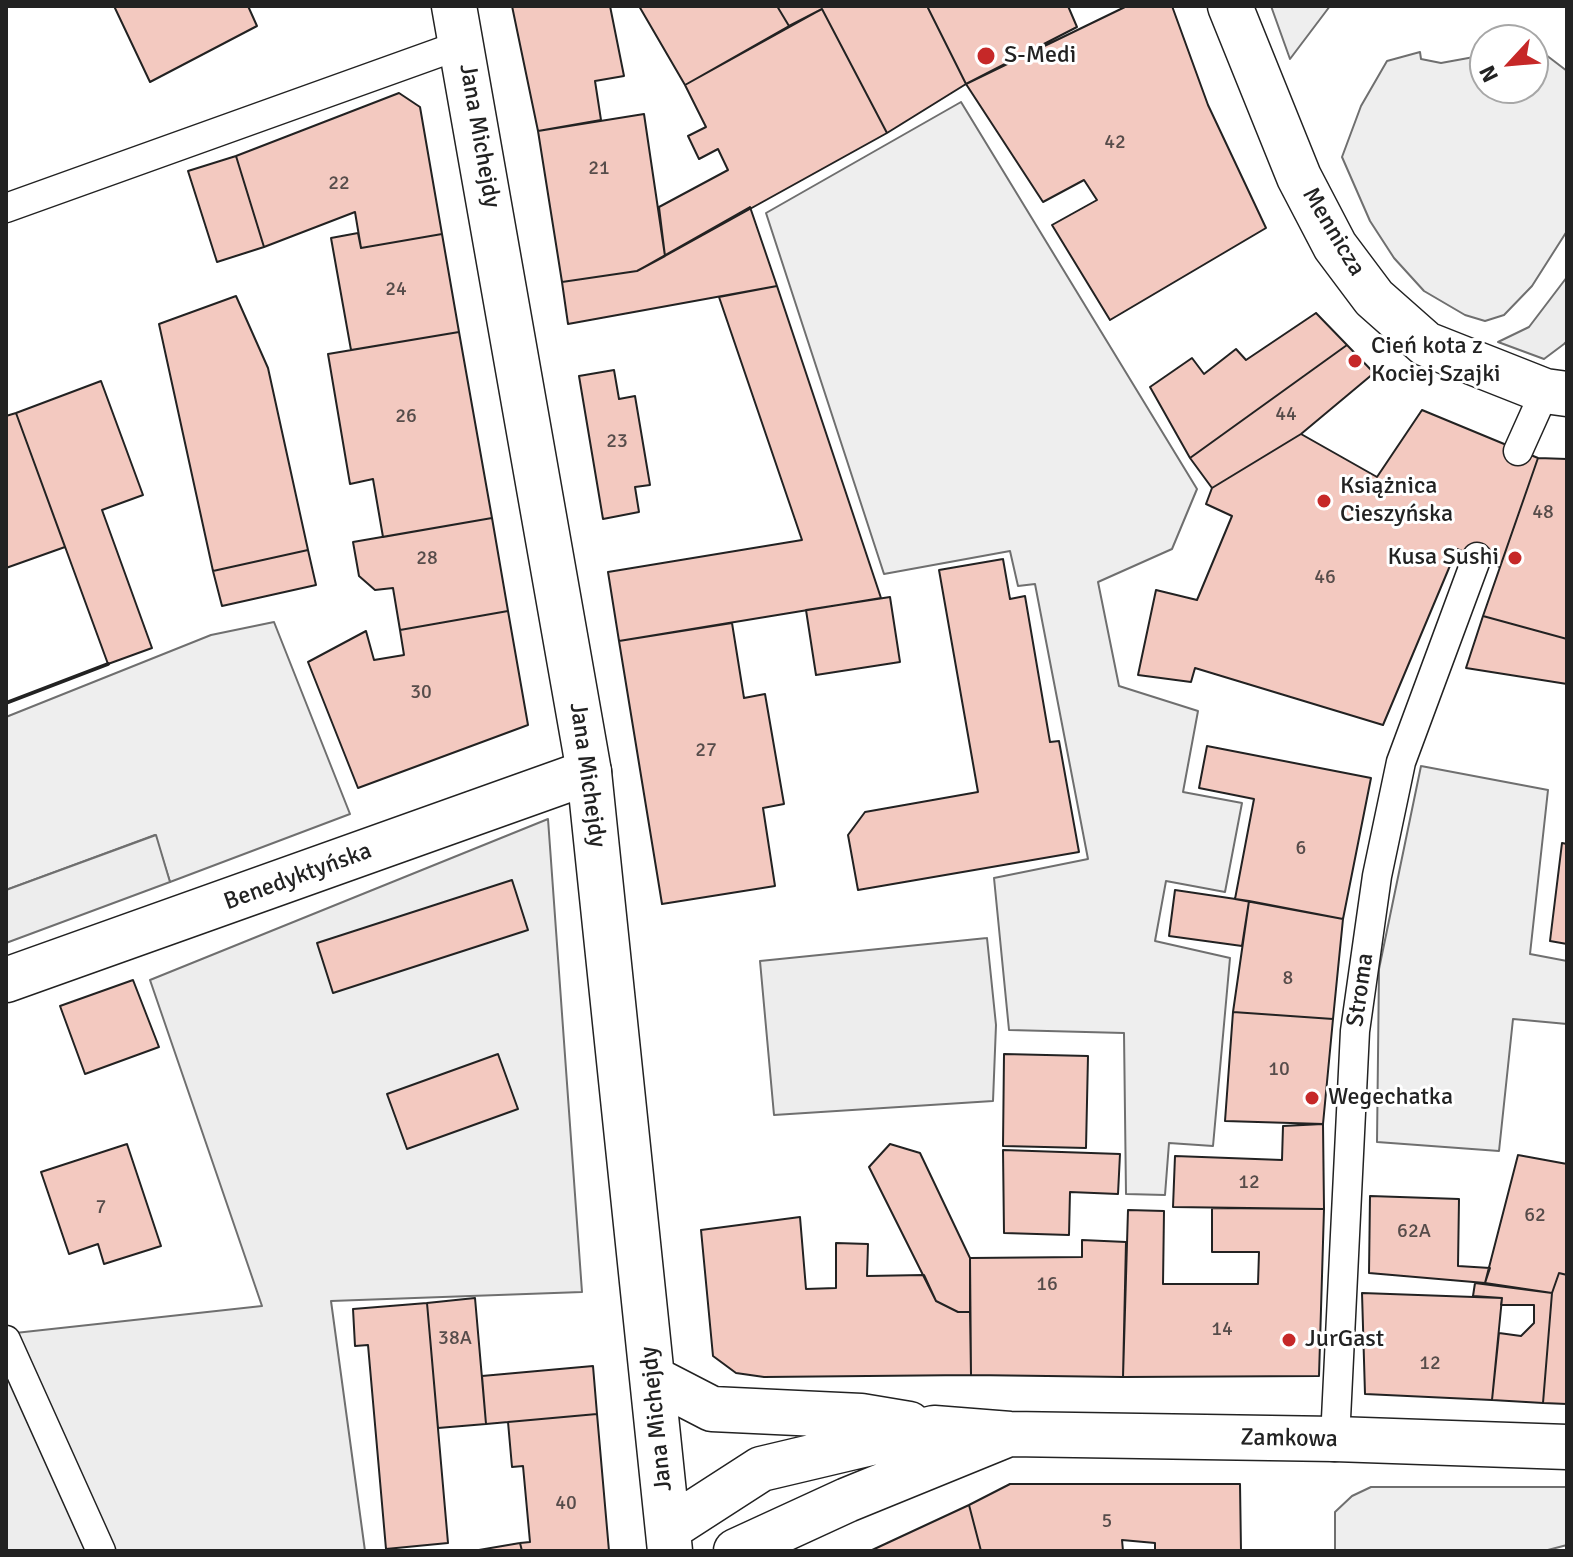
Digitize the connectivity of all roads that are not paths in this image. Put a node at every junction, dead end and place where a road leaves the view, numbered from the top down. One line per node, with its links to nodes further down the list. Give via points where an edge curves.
1 (1230, 6): 4 (street, Mennicza, via 1299,177 1335,246 1374,298 1426,344)
2 (458, 25): 3 (lane); 7 (street, Jana Michejdy)
3 (6, 208)
4 (1556, 393): 5 (lane)
5 (1518, 451)
6 (1477, 557): 13 (lane, Stroma, via 1401,762 1377,876 1355,1031)
7 (589, 772): 8 (street, Benedyktyńska); 10 (street, Jana Michejdy)
8 (6, 980)
9 (6, 1340): 16 (lane)
10 (652, 1378): 11 (street, Zamkowa, via 712,1409 861,1416); 15 (street, Jana Michejdy)
11 (934, 1428): 12 (street, Zamkowa); 15 (street, Zamkowa, via 761,1469)
12 (1010, 1434): 13 (street, Zamkowa); 17 (street, Zamkowa)
13 (1335, 1439): 14 (street, Zamkowa)
14 (1567, 1447)
15 (669, 1540)
16 (101, 1551)
17 (736, 1551)

